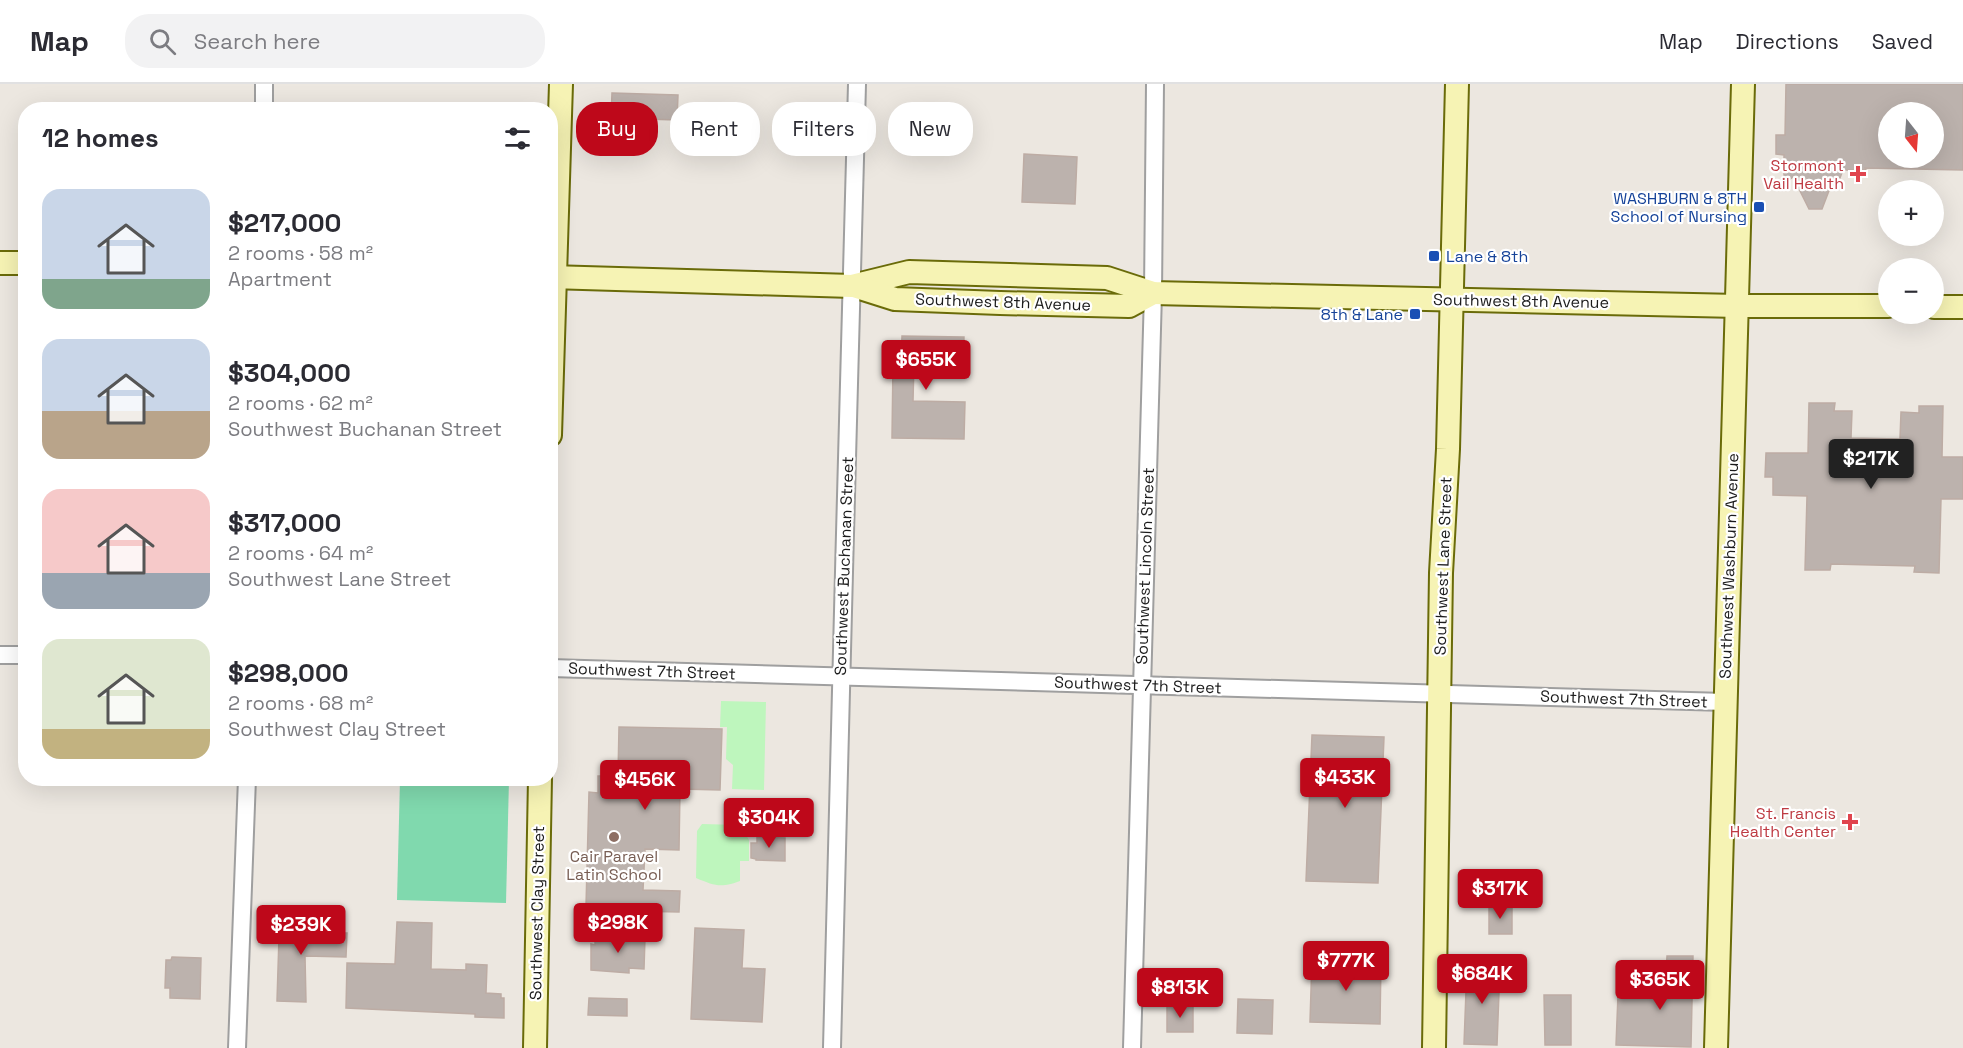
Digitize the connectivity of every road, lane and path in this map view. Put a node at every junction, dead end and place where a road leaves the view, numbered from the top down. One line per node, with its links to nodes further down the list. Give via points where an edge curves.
1 (264, 84): 7 (street)
2 (561, 84): 8 (street)
3 (857, 84): 12 (street, Southwest Buchanan Street)
4 (1155, 84): 13 (street, Southwest Lincoln Street)
5 (1457, 84): 14 (street, Southwest Lane Street)
6 (1743, 84): 15 (street, Southwest Washburn Avenue)
7 (264, 102)
8 (558, 157)
9 (0, 263): 10 (street)
10 (18, 263)
11 (558, 278): 12 (street, Southwest 8th Avenue)
12 (852, 286): 13 (street, Southwest 8th Avenue, via 895,299 1000,303 1129,306); 22 (street, Southwest Buchanan Street)
13 (1153, 293): 14 (street, Southwest 8th Avenue); 23 (street, Southwest Lincoln Street)
14 (1452, 299): 15 (street, Southwest 8th Avenue); 24 (street, Southwest Lane Street)
15 (1738, 306): 16 (street, Southwest 8th Avenue); 25 (street, Southwest Washburn Avenue)
16 (1878, 306)
17 (1944, 307): 18 (street)
18 (1963, 307)
19 (0, 655): 20 (street)
20 (18, 655)
21 (558, 668): 22 (street, Southwest 7th Street)
22 (840, 677): 23 (street, Southwest 7th Street); 30 (street, Southwest Buchanan Street)
23 (1141, 684): 24 (street, Southwest 7th Street); 31 (street, Southwest Lincoln Street)
24 (1438, 694): 25 (street, Southwest 7th Street); 32 (street, Southwest Lane Street)
25 (1725, 702): 33 (street, Southwest Washburn Avenue)
26 (247, 786): 28 (street)
27 (540, 786): 29 (street, Southwest Clay Street)
28 (237, 1048)
29 (535, 1048)
30 (832, 1048)
31 (1132, 1048)
32 (1434, 1048)
33 (1716, 1048)

